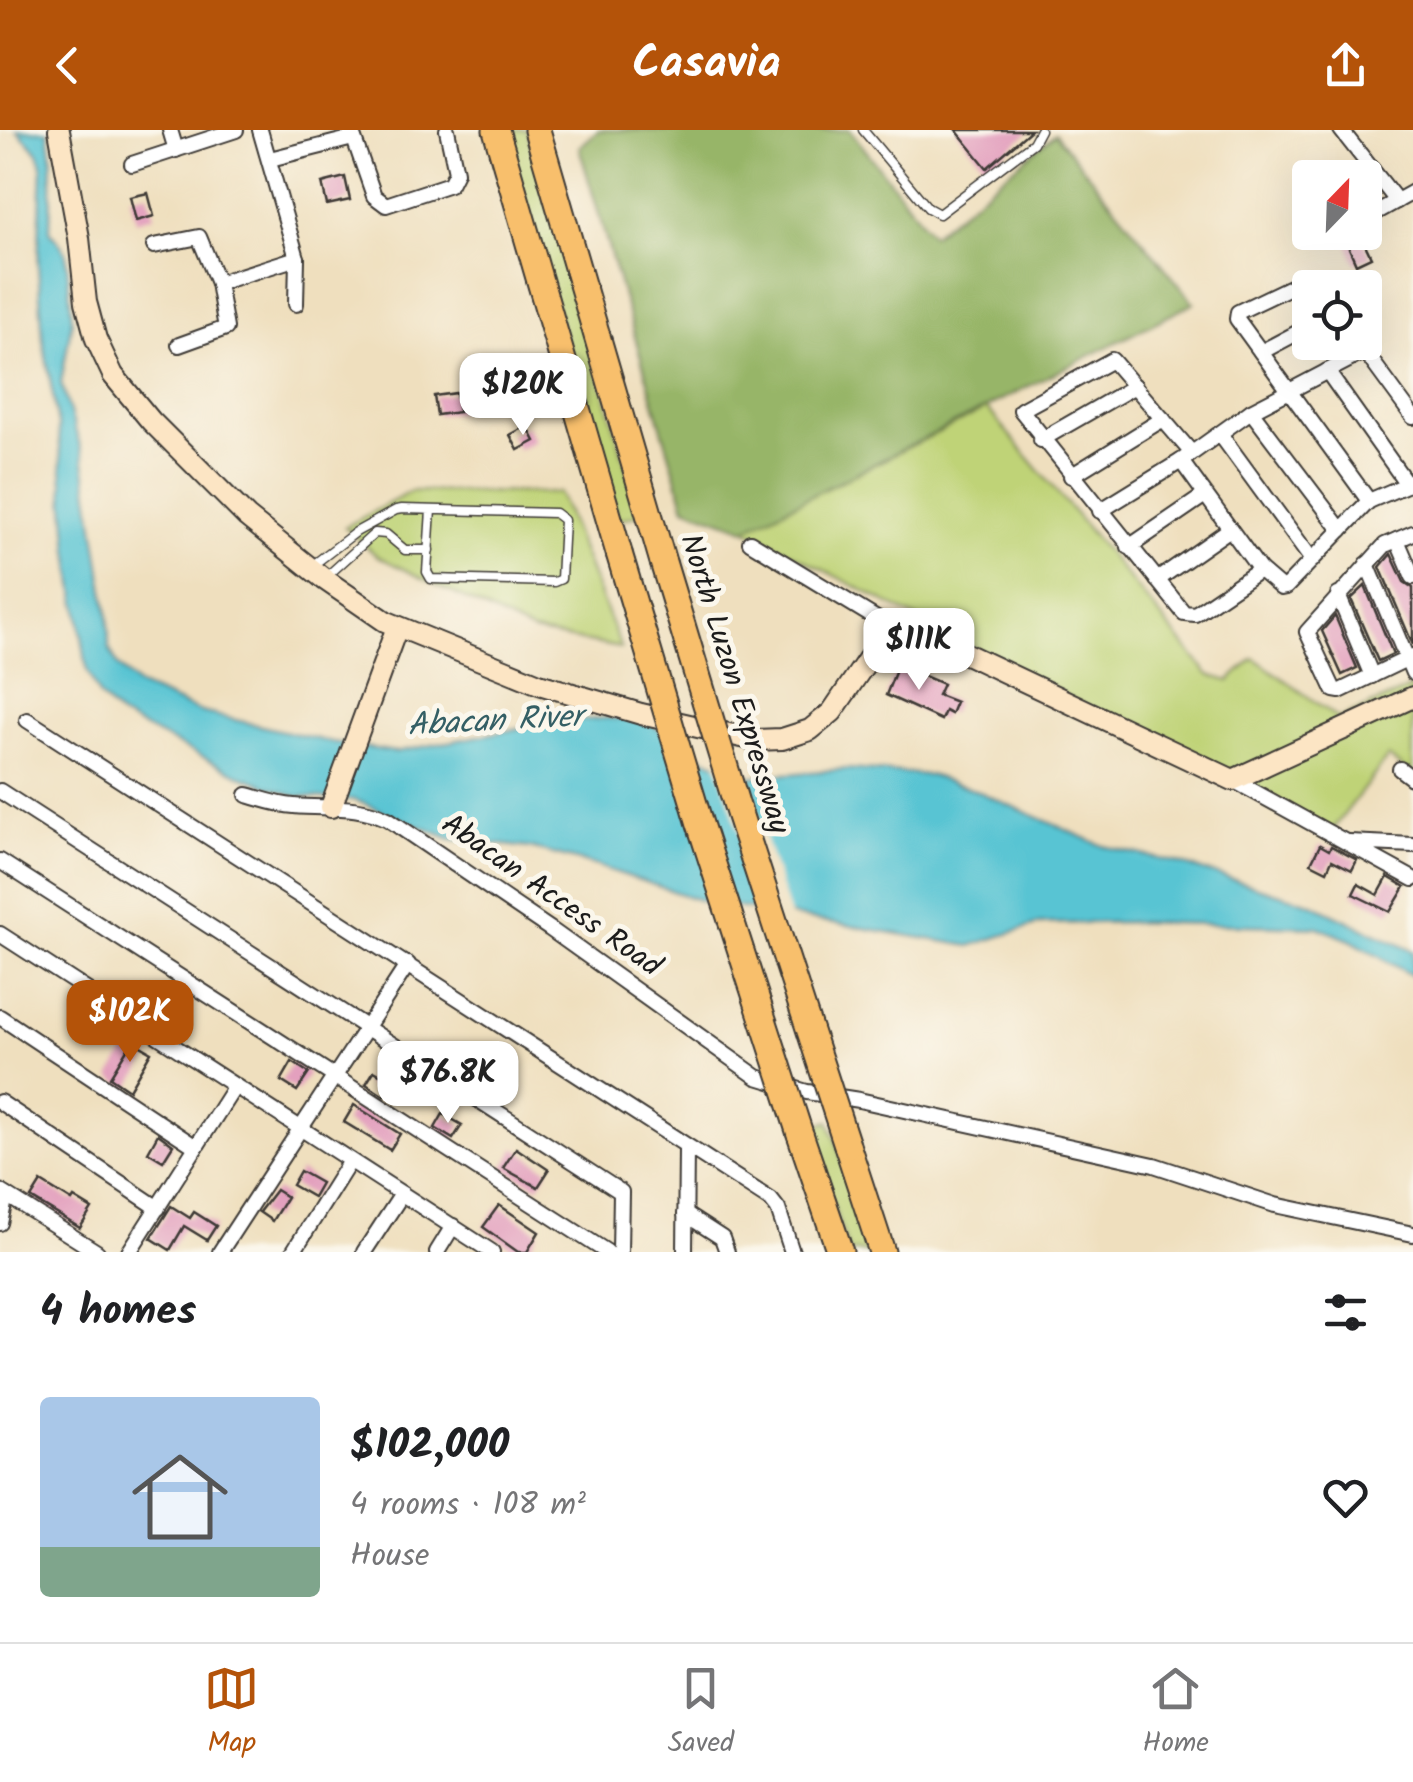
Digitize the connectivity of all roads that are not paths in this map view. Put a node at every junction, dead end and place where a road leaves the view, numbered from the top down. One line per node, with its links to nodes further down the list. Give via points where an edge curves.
1 (59, 130): 53 (street, via 86,302 113,375 194,466)
2 (170, 130): 12 (street)
3 (236, 130): 12 (street)
4 (260, 130): 13 (street)
5 (447, 130): 11 (street, via 456,172 450,184 386,204 374,196)
6 (496, 130): 101 (highway, bridge, via 700,824)
7 (537, 130): 102 (highway, North Luzon Expressway, bridge, via 739,813)
8 (863, 130): 9 (lane, via 939,214 1033,143)
9 (1040, 130)
10 (1341, 130): 16 (street)
11 (352, 134): 13 (street)
12 (176, 150): 14 (street)
13 (270, 159): 19 (street)
14 (132, 164)
15 (1413, 192): 16 (street)
16 (1396, 200): 17 (street)
17 (1382, 209)
18 (154, 246): 20 (street, via 200,237)
19 (296, 258): 20 (street); 22 (street)
20 (218, 283): 24 (street, via 226,328)
21 (1292, 286): 25 (street, via 1238,312)
22 (296, 304)
23 (1292, 336): 25 (street)
24 (179, 345)
25 (1261, 352): 30 (street)
26 (1342, 360): 28 (street)
27 (1371, 360): 32 (street)
28 (1326, 371): 30 (street); 38 (street)
29 (1136, 386): 33 (street); 35 (street); 35 (street, via 1112,360 1023,408)
30 (1289, 390): 31 (street); 40 (street)
31 (1252, 411): 34 (street); 44 (street)
32 (1413, 417)
33 (1164, 419): 36 (street); 37 (street)
34 (1220, 434): 36 (street); 50 (street)
35 (1041, 440): 37 (street)
36 (1186, 456): 39 (street); 42 (street)
37 (1071, 476): 42 (street)
38 (1410, 483): 40 (street)
39 (1205, 495): 43 (street); 48 (street)
40 (1369, 501): 44 (street)
41 (431, 510): 49 (lane); 49 (lane, via 560,514 561,579 434,580 427,572); 53 (lane, via 392,512 356,532)
42 (1100, 510): 48 (street)
43 (1230, 529): 52 (street); 55 (street)
44 (1341, 530): 50 (street)
45 (1413, 533): 46 (street)
46 (1397, 540): 51 (street); 54 (street)
47 (750, 542): 57 (street)
48 (1129, 546): 55 (street)
49 (428, 550): 53 (lane, via 405,550 386,534 375,534)
50 (1312, 560): 52 (street, via 1286,587)
51 (1367, 564): 56 (street); 59 (street)
52 (1260, 570): 55 (street, via 1189,615)
53 (316, 573): 58 (street)
54 (1413, 578)
55 (1157, 580)
56 (1338, 595): 60 (street); 60 (street, via 1307,632 1334,690)
57 (890, 627): 58 (street, via 832,712 810,730 754,740 641,714); 63 (street, via 907,626)
58 (394, 635): 66 (street)
59 (1411, 663): 60 (street)
60 (1372, 676)
61 (1413, 697): 63 (street)
62 (27, 720): 72 (street)
63 (1233, 780): 67 (street)
64 (0, 791): 74 (street)
65 (247, 795): 66 (street, Abacan Access Road, via 290,806)
66 (332, 805): 88 (street, Abacan Access Road, via 388,819 756,1078 1154,1165 1275,1204)
67 (1342, 842): 68 (street); 70 (street)
68 (1413, 845)
69 (0, 861): 75 (street)
70 (1413, 879)
71 (0, 934): 76 (street)
72 (408, 964): 74 (street); 80 (street)
73 (0, 1017): 79 (street)
74 (367, 1026): 75 (street); 97 (street, via 621,1192)
75 (334, 1075): 78 (street); 96 (street)
76 (234, 1086): 78 (street); 79 (street)
77 (0, 1102): 84 (street)
78 (298, 1128): 81 (street); 91 (street)
79 (196, 1148): 84 (street)
80 (686, 1148): 85 (street); 100 (street, via 770,1200)
81 (350, 1161): 83 (street); 92 (street)
82 (3, 1193): 86 (street); 89 (street)
83 (402, 1194): 87 (street); 93 (street)
84 (158, 1208): 90 (street)
85 (685, 1214): 98 (street); 99 (street, via 722,1238)
86 (0, 1223)
87 (453, 1226): 94 (street); 95 (street)
88 (1413, 1234)
89 (97, 1252)
90 (129, 1252)
91 (220, 1252)
92 (292, 1252)
93 (364, 1252)
94 (437, 1252)
95 (492, 1252)
96 (608, 1252)
97 (620, 1252)
98 (684, 1252)
99 (727, 1252)
100 (792, 1252)
101 (840, 1252)
102 (882, 1252)

